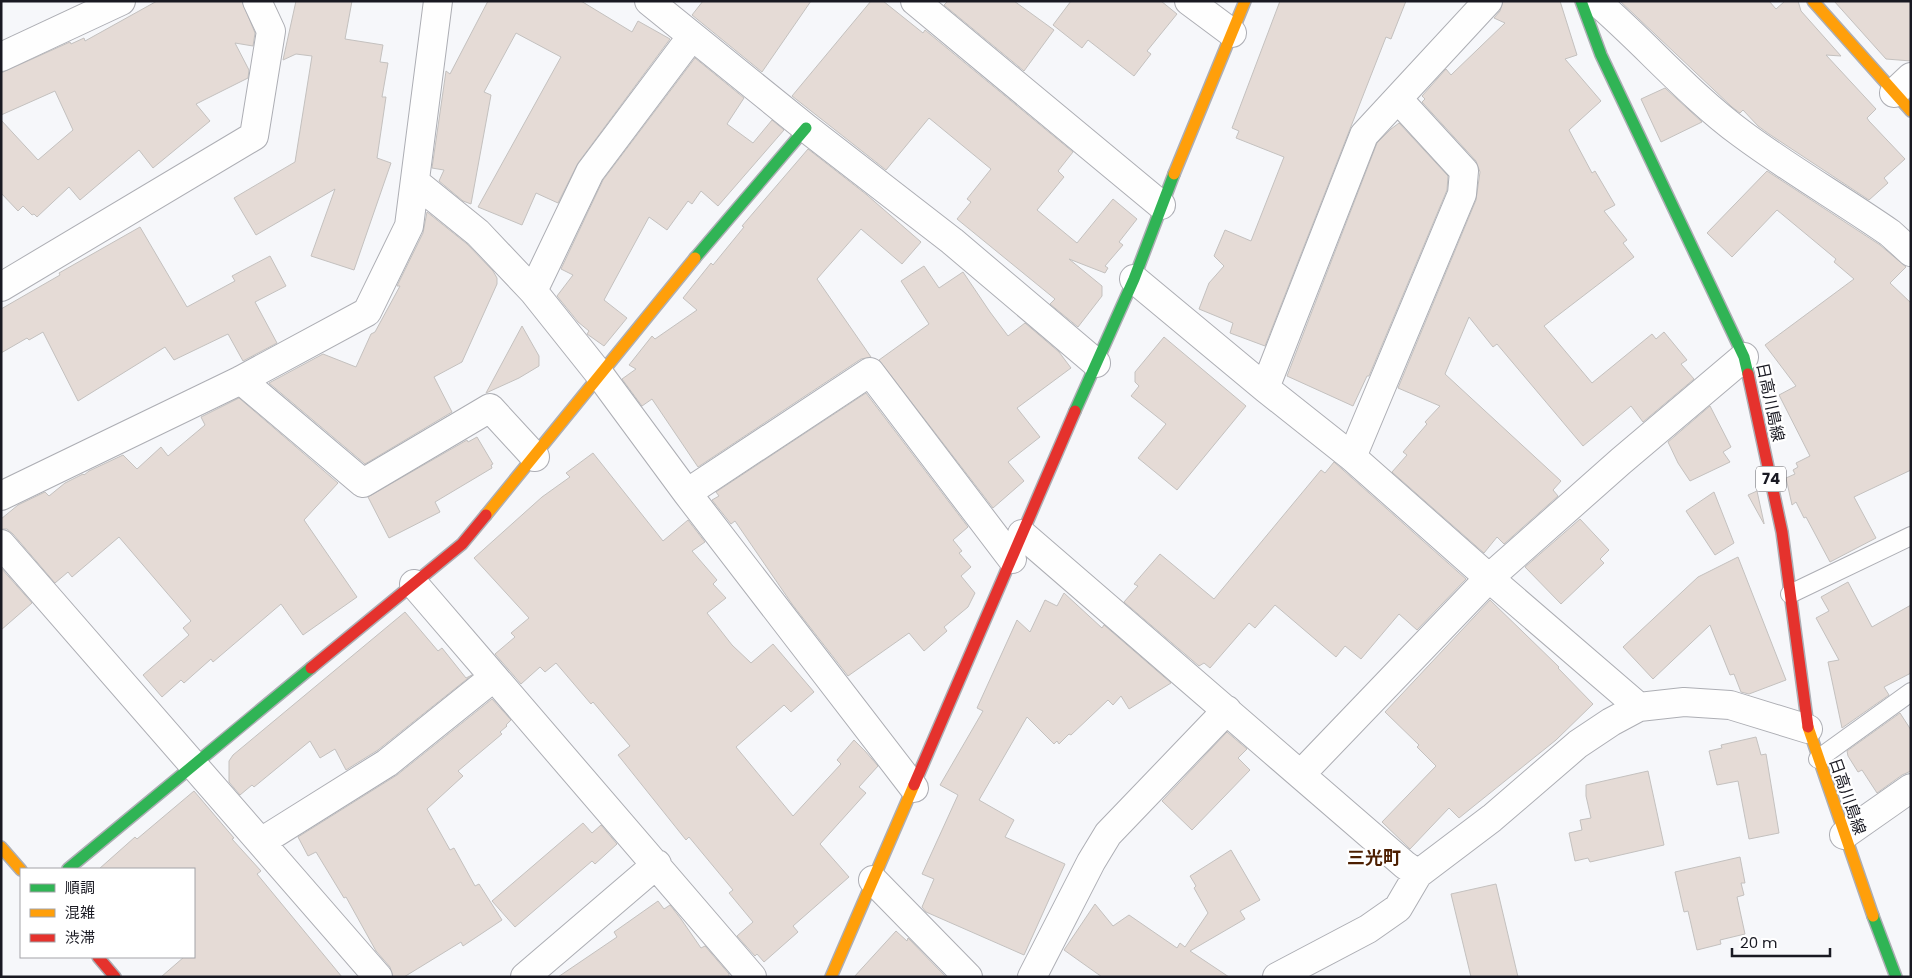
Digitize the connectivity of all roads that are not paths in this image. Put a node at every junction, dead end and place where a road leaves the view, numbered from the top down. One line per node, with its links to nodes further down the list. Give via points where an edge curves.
1 (121, 1): 14 (street)
2 (257, 1): 22 (street, via 271,31 254,136)
3 (438, 1): 18 (street)
4 (650, 1): 13 (street)
5 (915, 1): 19 (street)
6 (1190, 1): 12 (street)
7 (1245, 1): 12 (street)
8 (1488, 1): 16 (street)
9 (1581, 1): 24 (street, 日高川島線 / 74, via 1601,55)
10 (1596, 1): 20 (street, via 1741,134 1890,232)
11 (1813, 1): 15 (street)
12 (1232, 33): 19 (street)
13 (692, 36): 17 (street); 23 (street, via 590,172)
14 (1, 56)
15 (1905, 94)
16 (1398, 99): 28 (street, via 1364,135); 30 (street, via 1464,171 1462,194)
17 (806, 128): 25 (street, via 952,241); 26 (street, via 721,226)
18 (415, 182): 23 (street, via 478,233); 27 (street, via 409,226 367,312)
19 (1161, 205): 21 (street)
20 (1911, 252)
21 (1134, 278): 25 (street); 28 (street)
22 (1, 287)
23 (533, 291): 26 (street)
24 (1744, 357): 37 (street, via 1621,460); 39 (street, 日高川島線 / 74, via 1782,532)
25 (1096, 363): 33 (street)
26 (600, 375): 29 (street); 31 (street)
27 (241, 380): 29 (street, via 363,483 490,408); 32 (street)
28 (1265, 388): 30 (street)
29 (536, 457): 38 (street, via 462,544)
30 (1352, 457): 37 (street)
31 (687, 493): 36 (street, via 870,372); 48 (street)
32 (1, 496)
33 (1022, 534): 36 (street); 43 (street)
34 (1911, 536): 39 (lane)
35 (1, 544): 46 (street)
36 (1012, 560): 48 (street)
37 (1489, 578): 42 (street); 47 (street)
38 (414, 584): 40 (street); 46 (street)
39 (1790, 594): 44 (street, 日高川島線 / 74)
40 (494, 677): 51 (street, via 387,763); 53 (street)
41 (1911, 692): 45 (lane)
42 (1639, 707): 44 (street, via 1684,702 1730,705); 56 (street, via 1578,744 1492,818)
43 (1227, 710): 47 (street); 65 (street, via 1108,834)
44 (1808, 729): 45 (street, 日高川島線 / 74)
45 (1818, 759): 50 (street, 日高川島線 / 74)
46 (194, 764): 51 (street); 54 (street)
47 (1301, 774): 56 (street)
48 (914, 788): 57 (street)
49 (1911, 788): 50 (street)
50 (1844, 835): 67 (street, 日高川島線 / 74)
51 (261, 842): 60 (street)
52 (1, 847): 55 (street)
53 (657, 864): 61 (street); 62 (street)
54 (69, 868)
55 (20, 869)
56 (1418, 874): 66 (street, via 1398,908 1368,929)
57 (873, 880): 63 (street); 64 (street)
58 (99, 958): 59 (street)
59 (115, 977)
60 (378, 977)
61 (525, 977)
62 (752, 977)
63 (831, 977)
64 (968, 977)
65 (1032, 977)
66 (1277, 977)
67 (1896, 977)

